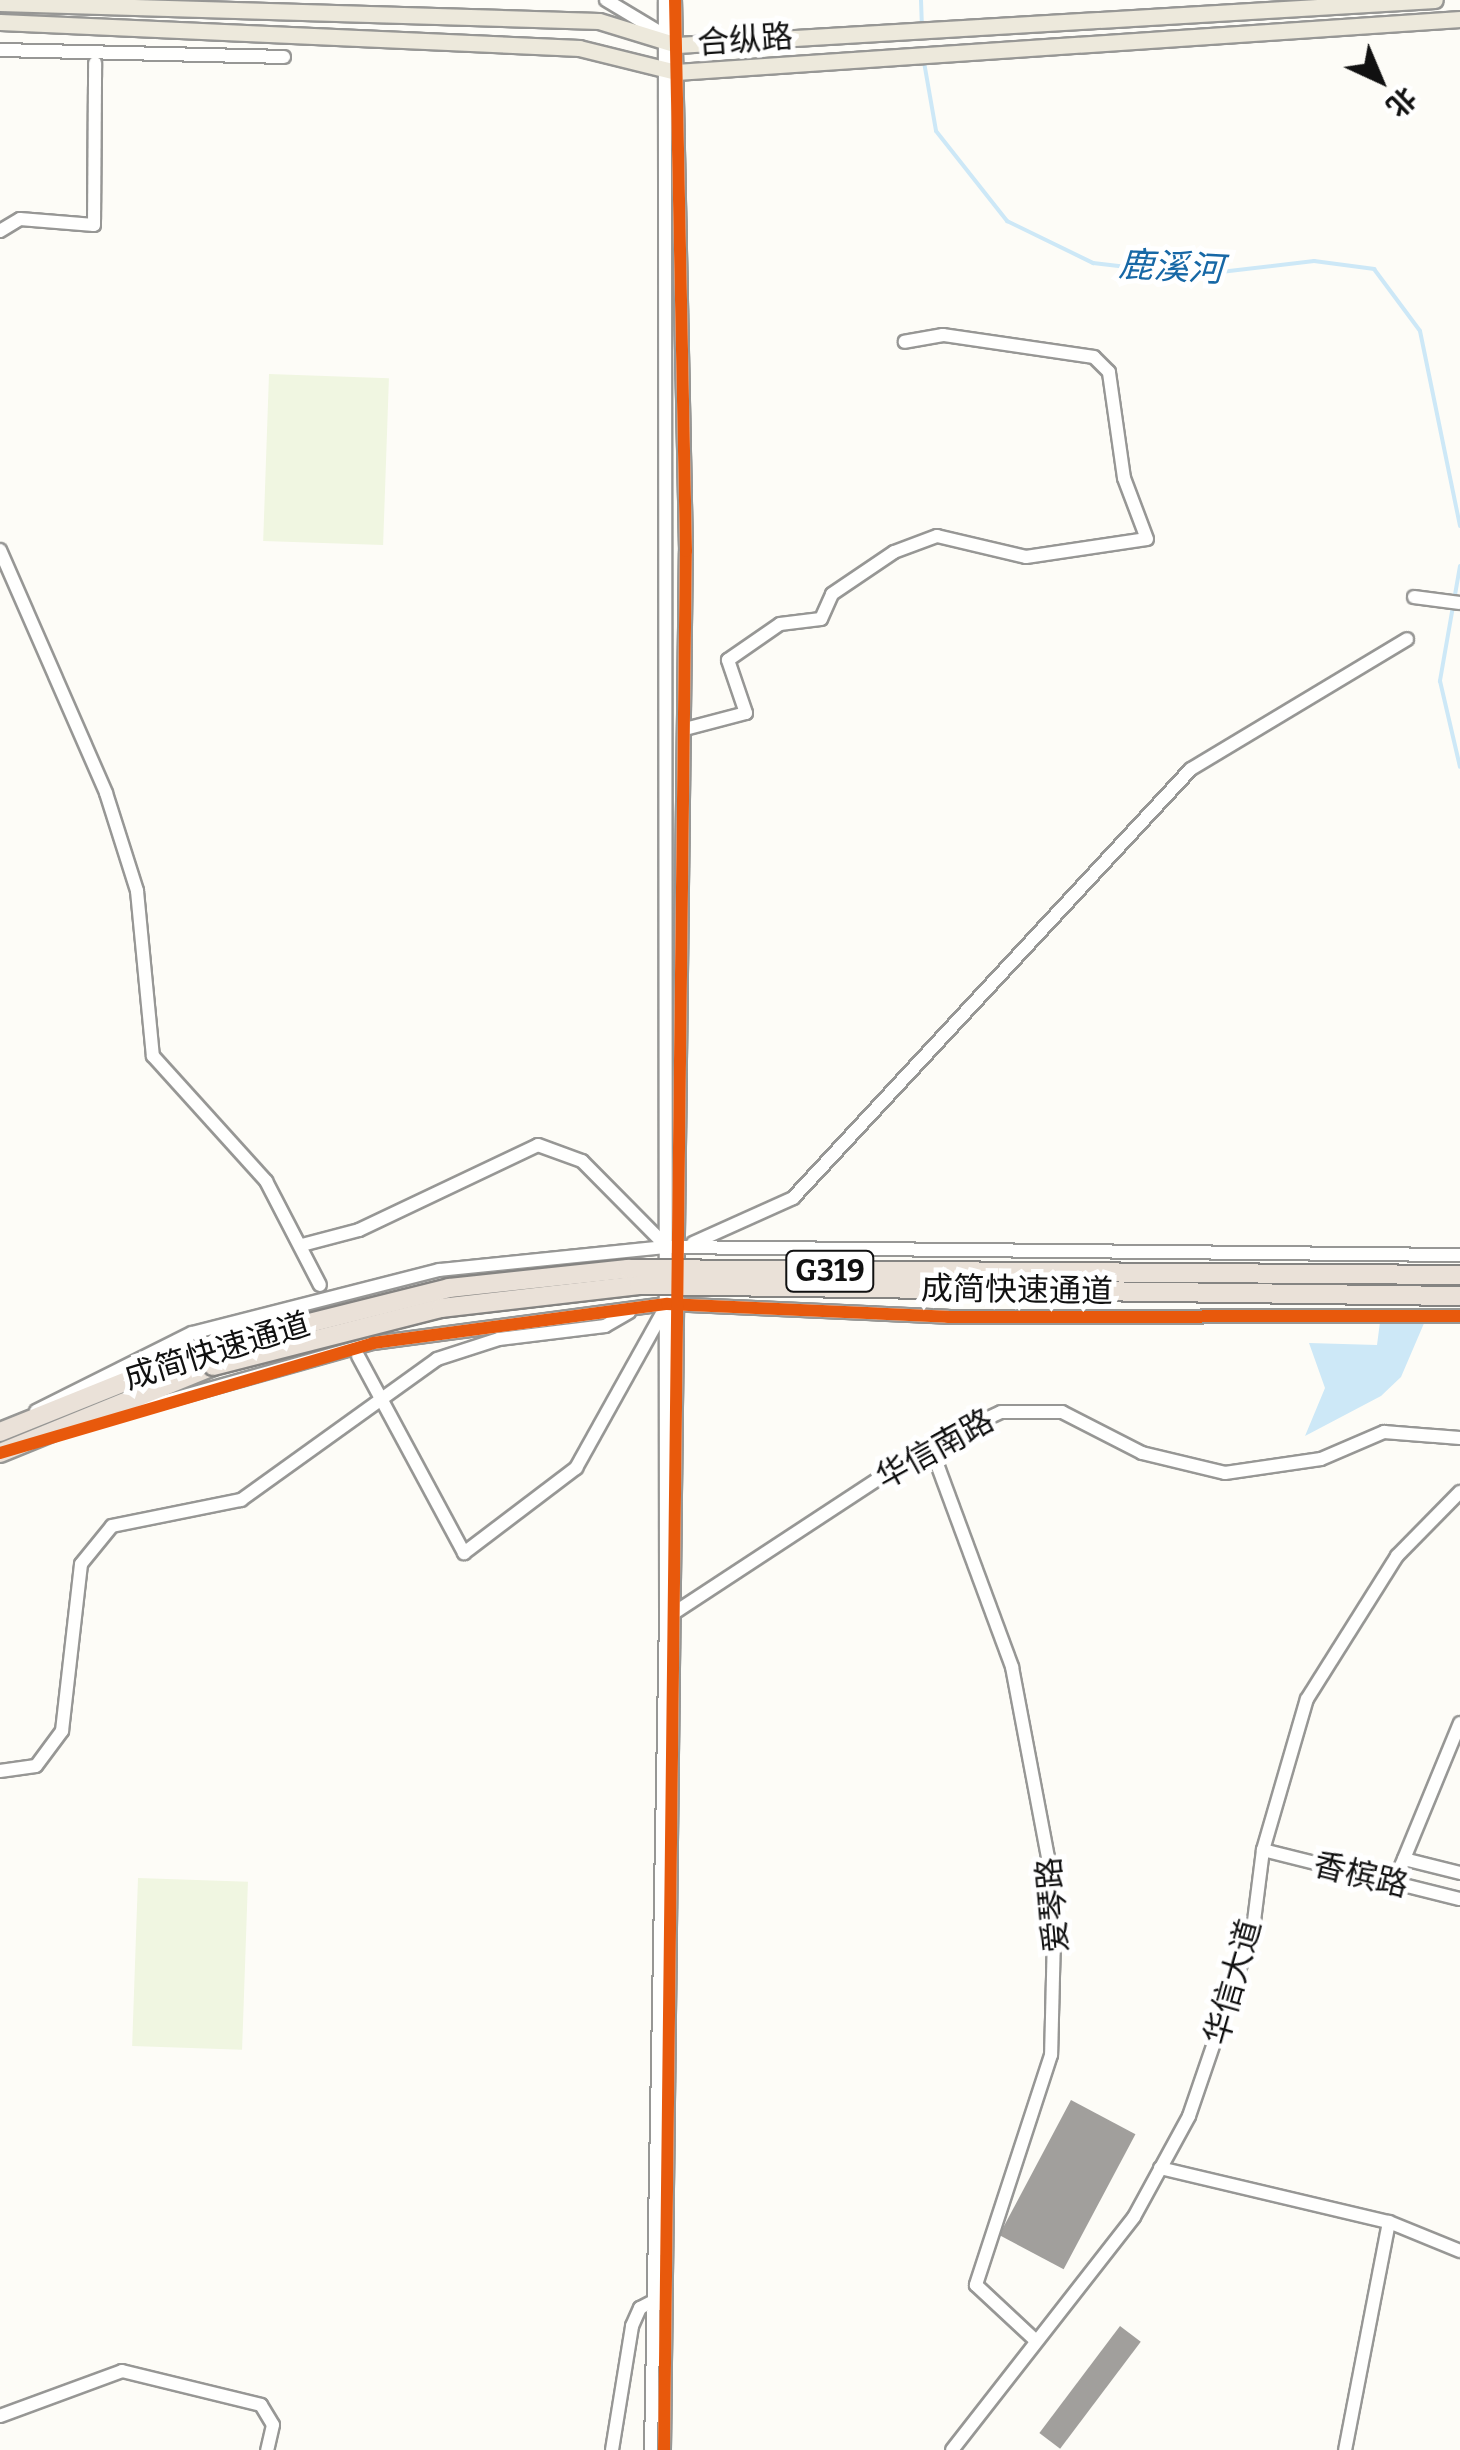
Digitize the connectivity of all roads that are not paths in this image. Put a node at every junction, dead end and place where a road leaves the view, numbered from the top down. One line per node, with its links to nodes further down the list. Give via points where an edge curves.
1 (606, 0): 8 (street)
2 (665, 0): 8 (street)
3 (675, 0): 8 (street)
4 (1435, 0): 8 (main road, 合纵路)
5 (0, 3): 8 (main road, 合纵路, via 598,21)
6 (1460, 19): 12 (main road, 合纵路)
7 (0, 22): 12 (main road, 合纵路, via 447,39)
8 (672, 40): 12 (street)
9 (0, 50): 10 (street)
10 (284, 57)
11 (95, 62): 13 (street, via 94,225 20,219)
12 (671, 68): 19 (street); 21 (street)
13 (0, 231)
14 (904, 342): 19 (street, via 943,335 1094,357 1109,372 1124,478 1147,539 1026,557 937,536 894,552 832,594 821,618 780,624 728,660 746,713)
15 (0, 550): 20 (street, via 106,793 137,891 153,1056 266,1181)
16 (1414, 597): 17 (street)
17 (1460, 603)
18 (1407, 639): 21 (street, via 1191,769 793,1198)
19 (685, 729): 21 (street)
20 (302, 1245): 21 (street, via 359,1230 538,1145 582,1160); 24 (street)
21 (674, 1247): 22 (street); 26 (street); 32 (street, via 439,1270 308,1298 128,1361)
22 (1460, 1255)
23 (1460, 1275): 30 (highway, 成简快速通道 / G319, bridge, via 628,1269 449,1288)
24 (320, 1285)
25 (1460, 1296): 30 (highway, 成简快速通道 / G319, bridge, via 638,1286 441,1308)
26 (673, 1304): 27 (street); 28 (street, via 948,1317); 31 (street, via 576,1468 464,1553); 37 (street)
27 (634, 1308): 31 (street, via 605,1326 462,1349); 35 (street, via 373,1344)
28 (1460, 1316)
29 (358, 1356): 31 (street)
30 (211, 1357): 32 (highway, 成简快速通道 / G319); 35 (highway, 成简快速通道 / G319)
31 (379, 1395): 39 (street, via 241,1500 112,1526 92,1544 81,1564 62,1731 36,1766)
32 (7, 1428)
33 (1460, 1438): 34 (street, 华信南路, via 1384,1432 1321,1459 1225,1473 1142,1453 1078,1416 1025,1407)
34 (930, 1445): 37 (street, 华信南路); 49 (street, 爱琴路, via 1012,1667 1055,1895 1050,2056 976,2285)
35 (0, 1453)
36 (1460, 1492): 40 (street, 华信大道, via 1397,1556 1307,1699)
37 (671, 1613): 48 (street); 54 (street)
38 (1460, 1723): 41 (street)
39 (0, 1770)
40 (1263, 1850): 43 (street, 香槟路); 45 (street, 华信大道, via 1253,1929 1221,2030)
41 (1404, 1860): 42 (street); 43 (street)
42 (1460, 1873)
43 (1394, 1883): 44 (street, 香槟路)
44 (1460, 1899)
45 (1160, 2168): 46 (street); 49 (street, 华信大道)
46 (1389, 2222): 47 (street); 56 (street)
47 (1460, 2252)
48 (658, 2299): 52 (street, via 640,2308 632,2326); 53 (street)
49 (1036, 2341): 55 (street, 华信大道)
50 (0, 2416): 51 (street, via 122,2371 261,2405 274,2425)
51 (267, 2450)
52 (612, 2450)
53 (651, 2450)
54 (664, 2450)
55 (952, 2450)
56 (1345, 2450)

